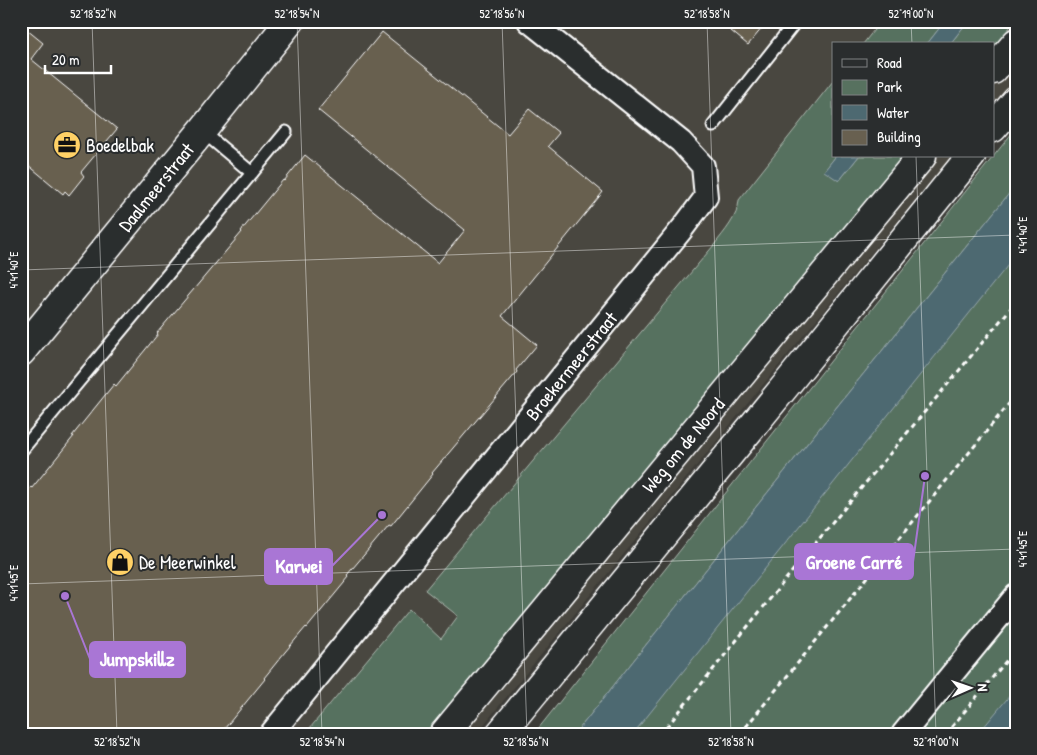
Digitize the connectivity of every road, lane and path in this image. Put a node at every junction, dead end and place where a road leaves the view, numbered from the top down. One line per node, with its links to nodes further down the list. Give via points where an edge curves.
1 (290, 21): 9 (main road, Daalmeerstraat)
2 (529, 21): 20 (street, Broekermeerstraat, via 681,142 703,166 706,197)
3 (796, 21): 7 (lane)
4 (1016, 43): 5 (main road)
5 (994, 69)
6 (1016, 101): 8 (main road)
7 (713, 126)
8 (994, 127)
9 (202, 131): 13 (lane); 15 (main road, Daalmeerstraat)
10 (286, 132): 13 (lane)
11 (920, 158): 21 (main road, Weg om de Noord)
12 (968, 158): 22 (main road)
13 (252, 173): 17 (lane)
14 (1016, 302): 23 (path)
15 (21, 352)
16 (1016, 396): 24 (path)
17 (21, 451)
18 (1016, 596): 25 (street)
19 (1016, 649): 26 (path)
20 (271, 734)
21 (444, 734)
22 (500, 734)
23 (661, 734)
24 (740, 734)
25 (903, 734)
26 (946, 734)

